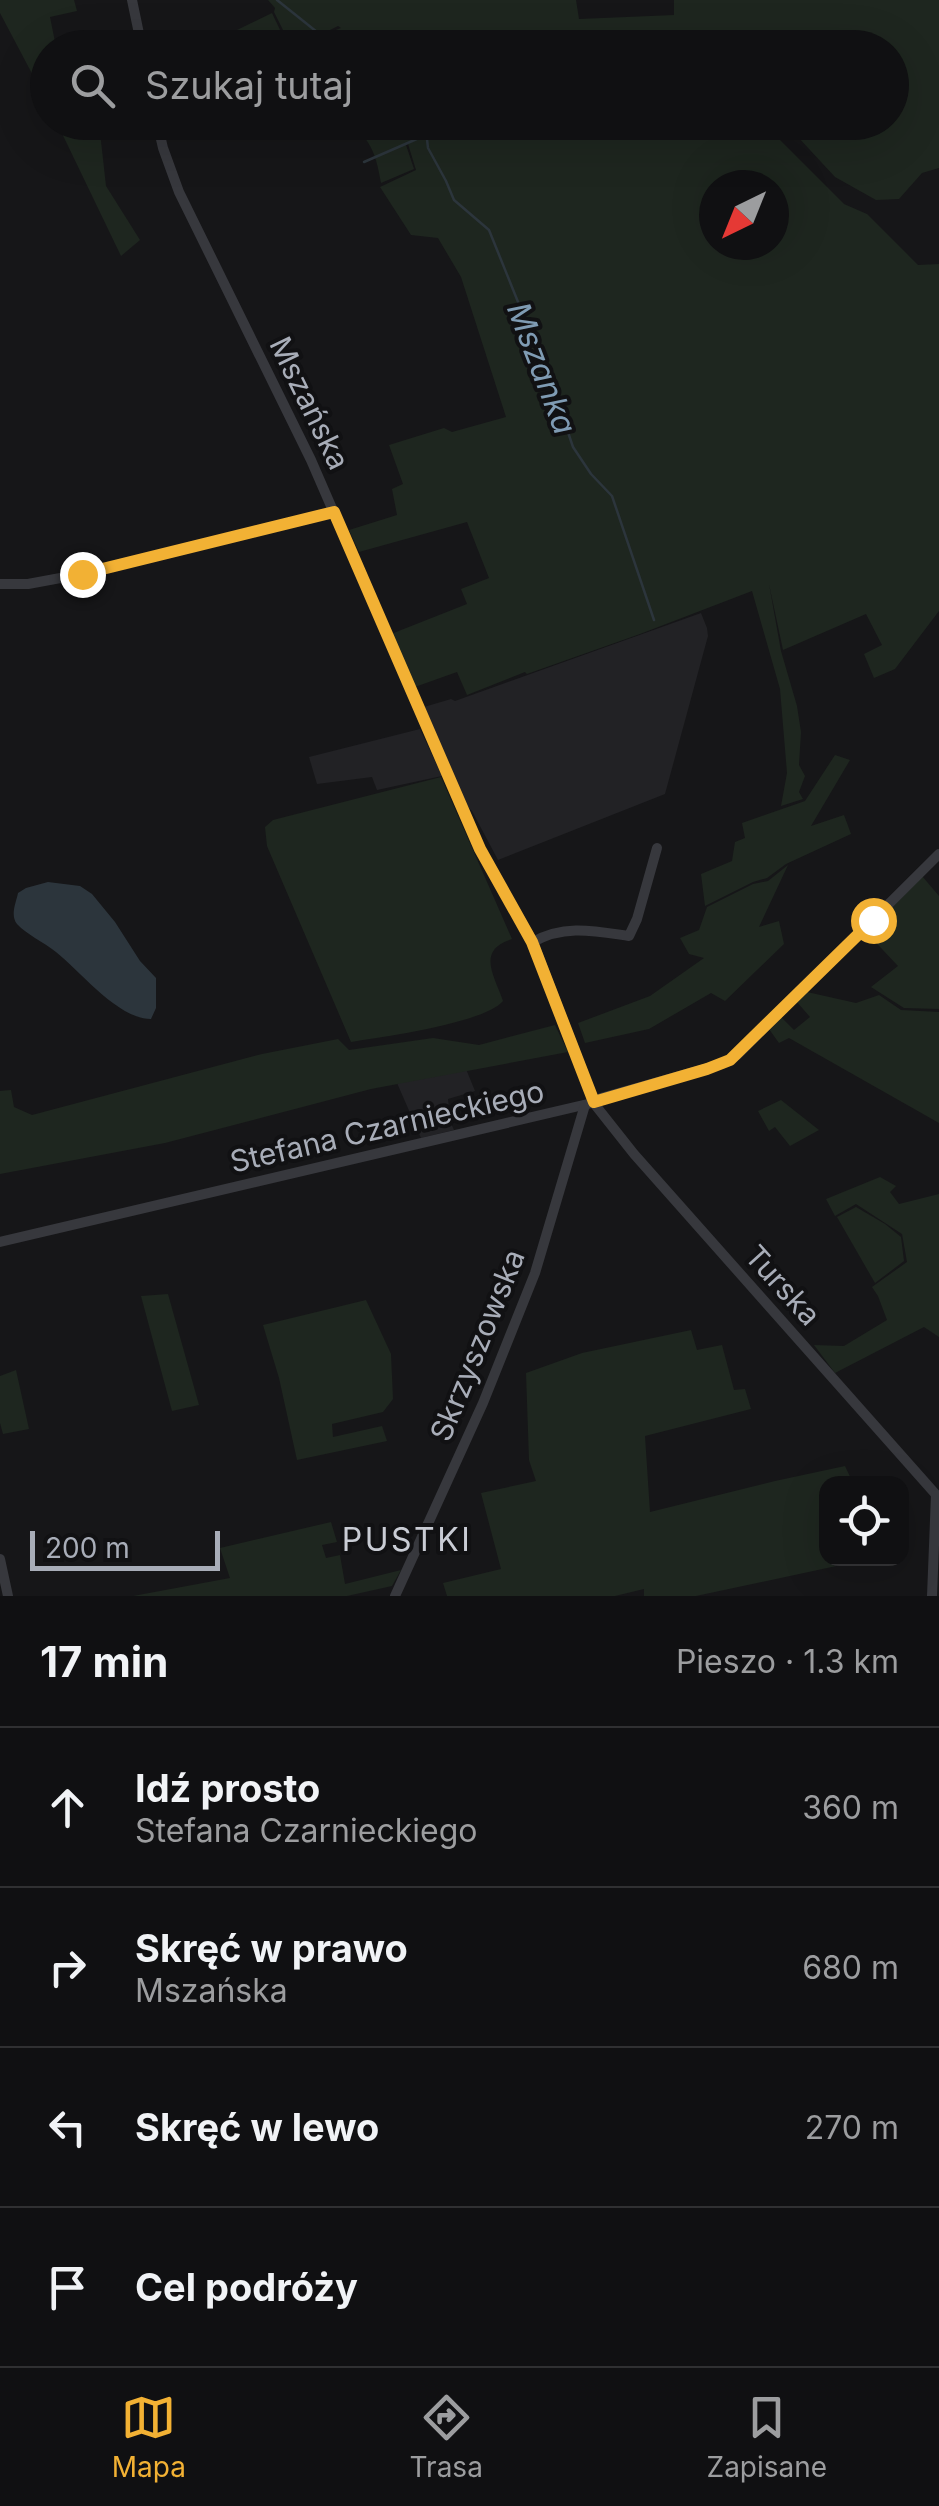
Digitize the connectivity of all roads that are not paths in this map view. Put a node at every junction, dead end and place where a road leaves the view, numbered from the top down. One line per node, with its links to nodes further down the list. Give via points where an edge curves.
1 (132, 0): 2 (street)
2 (138, 30)
3 (160, 140): 4 (street, Mszańska, via 179,192)
4 (334, 512): 5 (street, via 82,574); 8 (street, Mszańska, via 480,849)
5 (0, 584)
6 (657, 848): 8 (street, via 628,936 562,930)
7 (939, 854): 10 (street, Stefana Czarnieckiego, via 730,1060)
8 (532, 942): 9 (street, Mszańska)
9 (589, 1088): 10 (street, Turska)
10 (590, 1103): 11 (street, Stefana Czarnieckiego); 12 (street, Turska); 15 (street, Skrzyszowska, via 535,1273)
11 (0, 1242)
12 (938, 1497): 16 (street)
13 (0, 1558): 14 (street)
14 (8, 1596)
15 (395, 1596)
16 (932, 1596)

